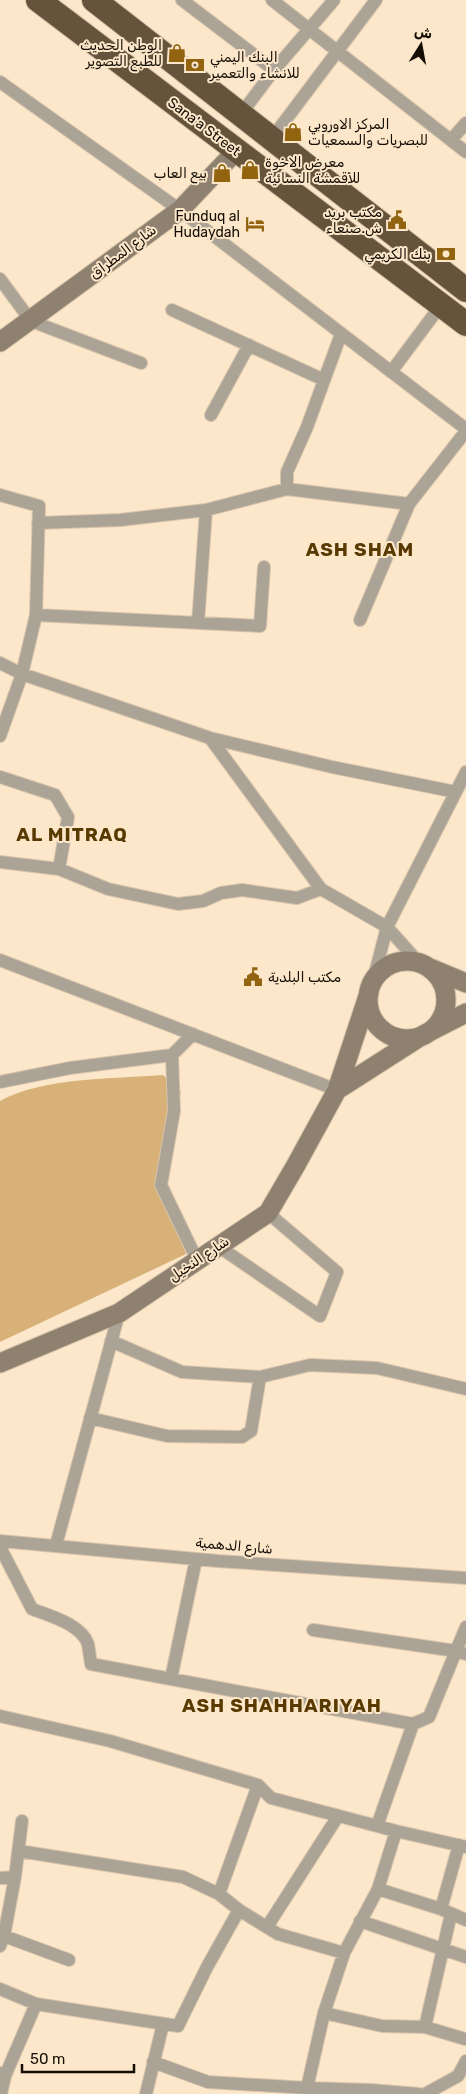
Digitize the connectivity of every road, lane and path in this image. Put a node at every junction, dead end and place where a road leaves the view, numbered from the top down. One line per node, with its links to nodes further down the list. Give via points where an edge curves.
1 (38, 0): 15 (highway, Sana'a Street)
2 (94, 0): 11 (highway)
3 (182, 0): 9 (street)
4 (272, 0): 7 (street)
5 (334, 0): 7 (street)
6 (376, 0): 8 (street)
7 (310, 29): 8 (street); 9 (street)
8 (337, 50): 13 (street); 14 (street)
9 (274, 70): 11 (street)
10 (0, 82): 17 (street)
11 (241, 114): 13 (highway)
12 (466, 123): 14 (street)
13 (272, 138): 19 (highway)
14 (451, 140): 16 (street)
15 (236, 151): 17 (street, شارع المطراق); 20 (highway, Sana'a Street)
16 (466, 152)
17 (180, 210): 22 (street, شارع المطراق); 24 (street)
18 (0, 279): 22 (street)
19 (466, 290)
20 (441, 306): 23 (highway, Sana'a Street); 28 (street)
21 (172, 310): 26 (street)
22 (31, 321): 25 (street, شارع المطراق); 27 (street)
23 (466, 324)
24 (341, 334): 28 (street); 29 (street)
25 (0, 342)
26 (249, 345): 29 (street); 30 (street)
27 (141, 363)
28 (391, 372): 31 (street)
29 (324, 380): 32 (street, via 287,472)
30 (211, 415)
31 (466, 430): 34 (street)
32 (287, 489): 34 (street); 35 (street)
33 (0, 496): 36 (street, via 39,506)
34 (409, 504): 39 (street)
35 (206, 510): 36 (street, via 120,520); 40 (street)
36 (38, 523): 38 (street)
37 (264, 567): 40 (street, via 260,626)
38 (36, 615): 40 (street); 42 (street)
39 (360, 620)
40 (198, 623)
41 (0, 664): 42 (street)
42 (22, 674): 43 (street); 44 (street)
43 (0, 736)
44 (210, 738): 47 (street); 50 (street)
45 (466, 772): 47 (street)
46 (0, 777): 49 (street, via 54,795 68,816)
47 (456, 792): 51 (street)
48 (0, 862): 49 (street)
49 (59, 869): 50 (street, via 108,889 178,904 242,890 296,898)
50 (322, 888): 51 (street)
51 (387, 927): 53 (street); 55 (street)
52 (0, 960): 57 (street)
53 (423, 965): 54 (street); 55 (street, via 405,961 392,964 381,971); 58 (street, via 438,976 446,1002 443,1016)
54 (466, 983)
55 (371, 987): 58 (street, via 368,1005 372,1017 384,1030 400,1038); 61 (street, شارع النخيل)
56 (466, 1013): 58 (street)
57 (193, 1034): 59 (street); 61 (street)
58 (423, 1035): 61 (street)
59 (172, 1055): 60 (street, via 70,1068); 64 (street, via 174,1111 161,1185)
60 (0, 1082)
61 (337, 1090): 62 (street, شارع النخيل)
62 (268, 1213): 63 (street, شارع النخيل); 63 (street, via 337,1272 320,1316)
63 (218, 1246): 64 (street, شارع النخيل)
64 (197, 1260): 65 (street, شارع النخيل)
65 (118, 1313): 66 (street); 67 (street, شارع النخيل)
66 (111, 1341): 68 (street, via 182,1372); 70 (street)
67 (0, 1363)
68 (260, 1377): 69 (street, via 310,1365 377,1368); 70 (street, via 251,1431 242,1437 167,1436)
69 (466, 1388)
70 (90, 1418): 72 (street)
71 (0, 1540): 72 (street, شارع الدهمية)
72 (56, 1546): 74 (street, شارع الدهمية)
73 (0, 1547): 79 (street, via 32,1609 78,1630 87,1642 91,1664)
74 (196, 1559): 75 (street, شارع الدهمية); 79 (street)
75 (466, 1578)
76 (466, 1627): 78 (street)
77 (313, 1630): 78 (street)
78 (461, 1652): 81 (street, via 429,1717)
79 (171, 1679): 81 (street)
80 (0, 1716): 82 (street, via 110,1741)
81 (413, 1724): 85 (street)
82 (258, 1785): 83 (street, via 271,1798); 92 (street)
83 (338, 1816): 85 (street); 97 (street)
84 (22, 1821): 88 (street)
85 (377, 1826): 86 (street)
86 (396, 1831): 87 (street); 91 (street)
87 (462, 1846): 94 (street)
88 (19, 1851): 89 (street); 92 (street, via 183,1877)
89 (15, 1877): 90 (street); 98 (street)
90 (0, 1878)
91 (378, 1889): 94 (street); 96 (street)
92 (219, 1894): 93 (street)
93 (239, 1910): 97 (street); 106 (street, via 178,2026)
94 (446, 1911): 95 (street); 99 (street)
95 (466, 1920)
96 (360, 1922): 99 (street); 100 (street)
97 (267, 1927): 100 (street, via 278,1934)
98 (2, 1941): 102 (street)
99 (441, 1950): 101 (street); 107 (street)
100 (344, 1953): 105 (street)
101 (466, 1957)
102 (69, 1960)
103 (0, 1988): 104 (street)
104 (36, 2004): 106 (street); 111 (street)
105 (324, 2013): 107 (street, via 382,2026); 112 (street)
106 (163, 2024): 110 (street)
107 (425, 2026): 108 (street)
108 (466, 2038)
109 (466, 2060): 116 (street, via 458,2076)
110 (153, 2062): 112 (street, via 208,2082); 114 (street)
111 (2, 2075): 113 (street)
112 (307, 2088): 115 (street)
113 (1, 2094)
114 (146, 2094)
115 (420, 2094)
116 (425, 2094)

